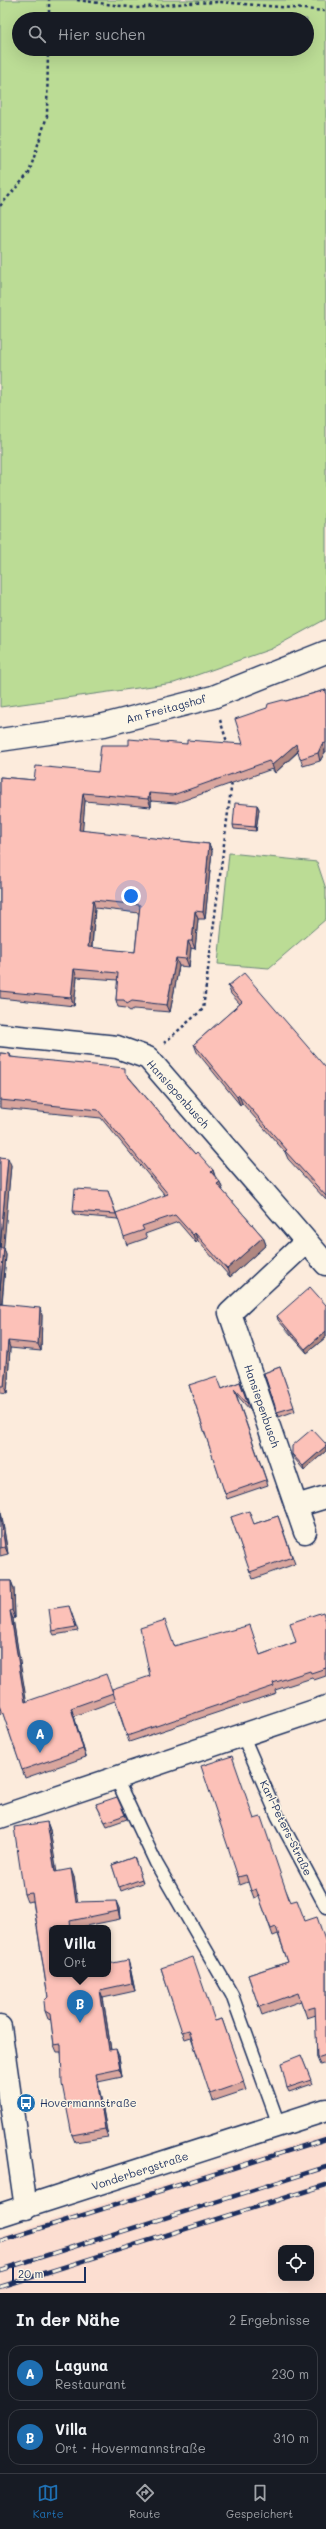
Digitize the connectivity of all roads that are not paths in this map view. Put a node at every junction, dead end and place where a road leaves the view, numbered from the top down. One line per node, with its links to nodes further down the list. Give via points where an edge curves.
1 (326, 652): 2 (street, Am Freitagshof, via 213,697 104,725)
2 (0, 740)
3 (0, 1035): 4 (street, Hansiepenbusch, via 117,1047 148,1058)
4 (306, 1242): 5 (street, Hansiepenbusch); 7 (street, Hansiepenbusch, via 230,1312)
5 (326, 1264)
6 (326, 1497): 7 (street)
7 (296, 1506): 8 (street, Hansiepenbusch)
8 (305, 1532)
9 (326, 1707): 10 (street)
10 (242, 1734): 11 (street); 13 (lane, Karl-Peters-Straße, via 278,1817)
11 (116, 1778): 12 (street); 16 (lane, via 156,1863 232,1995)
12 (0, 1817)
13 (324, 1903)
14 (0, 2027): 17 (street)
15 (326, 2110): 16 (street, Vonderbergstraße)
16 (279, 2125): 17 (street, Vonderbergstraße)
17 (26, 2208): 18 (street, Vonderbergstraße)
18 (0, 2215)

